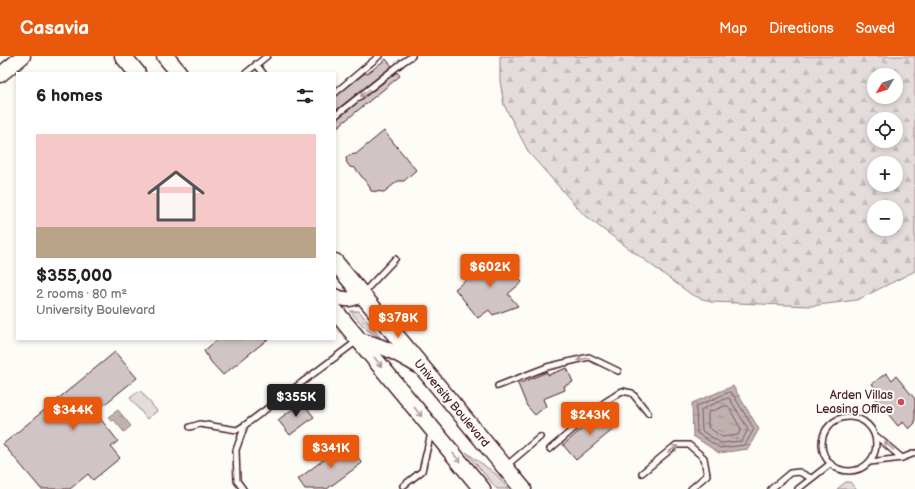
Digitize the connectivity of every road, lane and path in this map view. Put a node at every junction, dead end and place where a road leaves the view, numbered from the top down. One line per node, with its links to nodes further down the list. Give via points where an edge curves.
1 (23, 56): 12 (street)
2 (123, 56): 8 (main road)
3 (164, 56): 9 (main road)
4 (266, 56): 7 (lane)
5 (379, 56): 13 (lane)
6 (412, 56): 14 (lane, one-way to 14)
7 (256, 64): 10 (lane); 11 (lane)
8 (136, 72)
9 (178, 72)
10 (247, 72)
11 (262, 72)
12 (0, 75)
13 (336, 92)
14 (336, 115)
15 (395, 259): 17 (lane)
16 (336, 263): 17 (main road, University Boulevard)
17 (362, 294): 18 (street, via 352,300); 21 (main road, University Boulevard)
18 (336, 296)
19 (336, 312): 20 (main road)
20 (359, 340): 21 (street, via 389,349); 25 (lane); 27 (main road, one-way to 27)
21 (424, 369): 35 (main road, University Boulevard)
22 (618, 371): 23 (lane, one-way to 23, via 589,357 547,367)
23 (498, 386)
24 (648, 413): 30 (lane, via 632,393 622,391 605,402)
25 (246, 425): 26 (lane, via 237,430 200,424); 39 (lane, via 236,450 237,481)
26 (190, 427)
27 (432, 428): 38 (lane, via 422,471); 40 (main road, one-way to 40)
28 (875, 435): 32 (lane, one-way to 28); 33 (lane, via 876,449); 34 (lane, via 871,427 856,417 848,416 835,421 825,431 822,440 824,455)
29 (540, 438): 35 (lane)
30 (550, 449)
31 (915, 453): 32 (lane)
32 (902, 458): 33 (lane)
33 (870, 462): 34 (lane, via 860,469 848,471)
34 (830, 464): 37 (lane)
35 (505, 467): 41 (main road, University Boulevard)
36 (642, 473): 42 (lane, one-way to 42, via 676,445 689,445 704,458 707,476)
37 (811, 478): 43 (lane, via 799,472 790,473); 44 (lane)
38 (403, 486)
39 (243, 489)
40 (482, 489)
41 (523, 489)
42 (691, 489)
43 (771, 489)
44 (798, 489)

